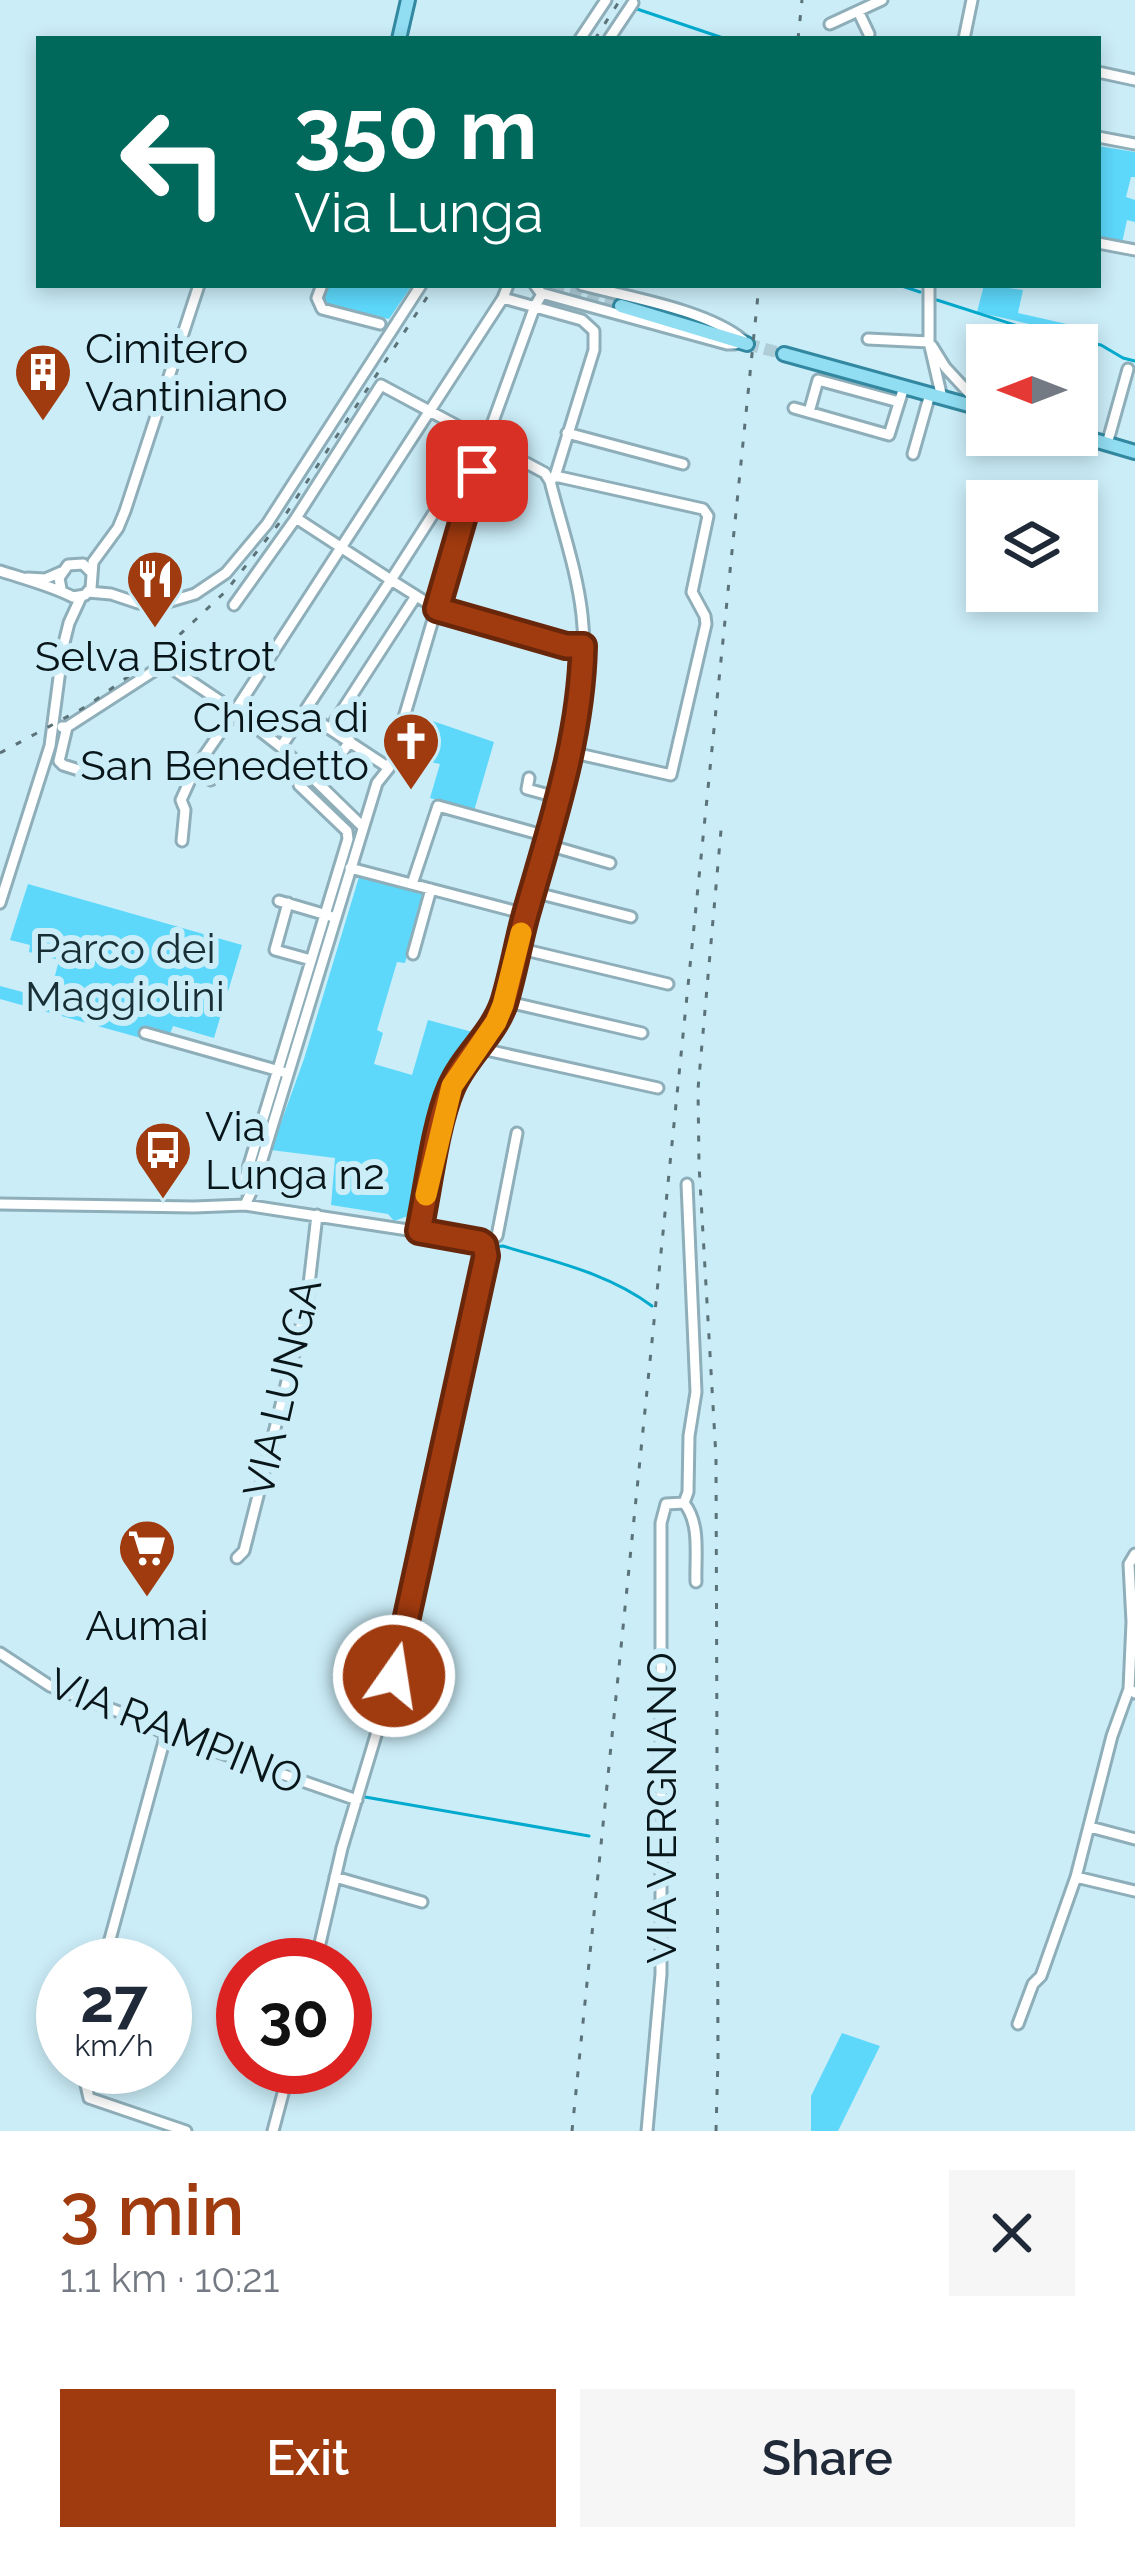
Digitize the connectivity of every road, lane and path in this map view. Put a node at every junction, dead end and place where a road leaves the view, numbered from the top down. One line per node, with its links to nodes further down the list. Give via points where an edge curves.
1 (408, 0): 9 (main road)
2 (606, 0): 10 (street)
3 (882, 0): 6 (street)
4 (972, 0): 12 (street)
5 (633, 3): 11 (street)
6 (859, 10): 7 (street); 8 (street)
7 (830, 24)
8 (869, 34)
9 (400, 36)
10 (582, 36)
11 (611, 36)
12 (965, 36)
13 (1101, 73): 14 (street)
14 (1135, 80)
15 (1101, 138): 16 (street)
16 (1135, 144)
17 (1101, 244): 18 (street)
18 (1135, 250)
19 (198, 288): 56 (street)
20 (321, 288): 31 (street, via 322,309)
21 (419, 288): 66 (street, via 267,524 226,573 161,604)
22 (507, 288): 27 (street)
23 (594, 288): 26 (street)
24 (928, 288): 33 (street)
25 (544, 289): 29 (street); 30 (street)
26 (610, 292): 30 (street); 34 (street, via 705,318)
27 (503, 298): 29 (street); 44 (street)
28 (621, 306): 34 (main road)
29 (535, 307): 46 (street, via 595,331); 47 (street)
30 (604, 310): 34 (street)
31 (380, 324)
32 (868, 339): 33 (street)
33 (928, 341): 36 (street); 37 (street)
34 (747, 344)
35 (784, 354): 40 (main road)
36 (932, 356): 40 (street); 40 (street)
37 (945, 367): 39 (street); 40 (street, via 949,381)
38 (1128, 369): 49 (street)
39 (966, 390)
40 (928, 394): 41 (street); 42 (main road); 51 (street)
41 (899, 402): 45 (street, via 818,380); 45 (street, via 890,435)
42 (966, 405)
43 (794, 408): 45 (street)
44 (429, 411): 47 (street); 55 (street, via 381,385); 57 (street)
45 (809, 412)
46 (567, 433): 52 (street); 53 (street)
47 (486, 442): 53 (street); 54 (street)
48 (1098, 442): 49 (main road)
49 (1106, 444): 50 (main road)
50 (1135, 452)
51 (913, 454)
52 (683, 464)
53 (553, 478): 71 (street); 77 (street, via 708,516 692,592 706,624 671,775)
54 (469, 501): 63 (street, via 446,494); 69 (street)
55 (296, 518): 57 (street); 68 (street)
56 (114, 534): 58 (street); 61 (street)
57 (341, 547): 63 (street); 72 (street)
58 (77, 563): 60 (street); 61 (street)
59 (0, 571): 62 (street)
60 (61, 572): 62 (street); 64 (street)
61 (92, 574): 65 (street); 66 (street)
62 (22, 578): 64 (street)
63 (391, 580): 67 (street); 73 (street)
64 (64, 592): 65 (street); 70 (street)
65 (84, 594): 66 (street); 70 (street)
66 (111, 594)
67 (416, 596): 69 (street); 74 (street)
68 (234, 604)
69 (437, 609): 71 (street); 78 (street)
70 (69, 623): 96 (street, via 50,746)
71 (583, 646): 77 (street)
72 (235, 711): 76 (street); 79 (street); 81 (street, via 160,666 64,727 59,761)
73 (304, 712): 74 (street); 76 (street)
74 (330, 729): 75 (street)
75 (350, 741): 78 (street); 80 (street)
76 (281, 747): 85 (street)
77 (570, 752): 86 (street)
78 (389, 768): 88 (street)
79 (195, 769): 83 (street); 89 (street, via 181,800)
80 (332, 769)
81 (82, 771)
82 (530, 778): 86 (street, via 527,789)
83 (211, 780)
84 (298, 785): 87 (street)
85 (326, 791): 87 (street); 88 (street)
86 (560, 798): 90 (street)
87 (316, 802): 92 (street, via 349,834)
88 (363, 827): 92 (street)
89 (182, 841)
90 (549, 841): 91 (street); 93 (street, via 438,806); 95 (street)
91 (610, 863)
92 (348, 865): 93 (street); 98 (street)
93 (412, 884): 94 (street)
94 (430, 889): 97 (street); 101 (street)
95 (533, 892): 97 (street); 99 (street)
96 (0, 903)
97 (526, 914): 100 (street)
98 (330, 916): 102 (street); 102 (street, via 284,902 275,950); 108 (street)
99 (631, 917)
100 (517, 949): 103 (street); 104 (street)
101 (412, 954)
102 (311, 960): 108 (street)
103 (668, 984)
104 (504, 1001): 106 (street); 107 (street)
105 (145, 1033): 108 (street)
106 (642, 1033)
107 (481, 1045): 109 (street); 116 (street, via 448,1098)
108 (283, 1072): 112 (street); 114 (street)
109 (658, 1088)
110 (517, 1133): 117 (street, via 497,1237)
111 (687, 1184): 118 (street, VIA VERGNANO, via 696,1391)
112 (242, 1188)
113 (0, 1204): 114 (street, VIA LUNGA)
114 (245, 1205): 115 (street, VIA LUNGA)
115 (317, 1215): 116 (street, VIA LUNGA); 120 (street, VIA LUNGA, via 307,1302)
116 (419, 1231): 117 (street, VIA LUNGA)
117 (484, 1245): 125 (street, via 405,1632)
118 (684, 1503): 121 (street, VIA VERGNANO, via 694,1519); 139 (street, VIA VERGNANO, via 666,1504 661,1523 661,1974)
119 (1135, 1554): 123 (street)
120 (237, 1558)
121 (696, 1582)
122 (0, 1652): 124 (street, VIA RAMPINO, via 50,1686)
123 (1132, 1691): 126 (street)
124 (166, 1735): 125 (street, VIA RAMPINO); 132 (street)
125 (357, 1800): 128 (street)
126 (1090, 1827): 127 (street); 129 (street)
127 (1135, 1839)
128 (335, 1876): 131 (street); 133 (street)
129 (1076, 1877): 130 (street); 134 (street)
130 (1135, 1892)
131 (422, 1902)
132 (110, 1938)
133 (321, 1938)
134 (1018, 2024)
135 (88, 2094): 137 (street)
136 (283, 2094): 138 (street)
137 (186, 2131)
138 (273, 2131)
139 (647, 2131)

